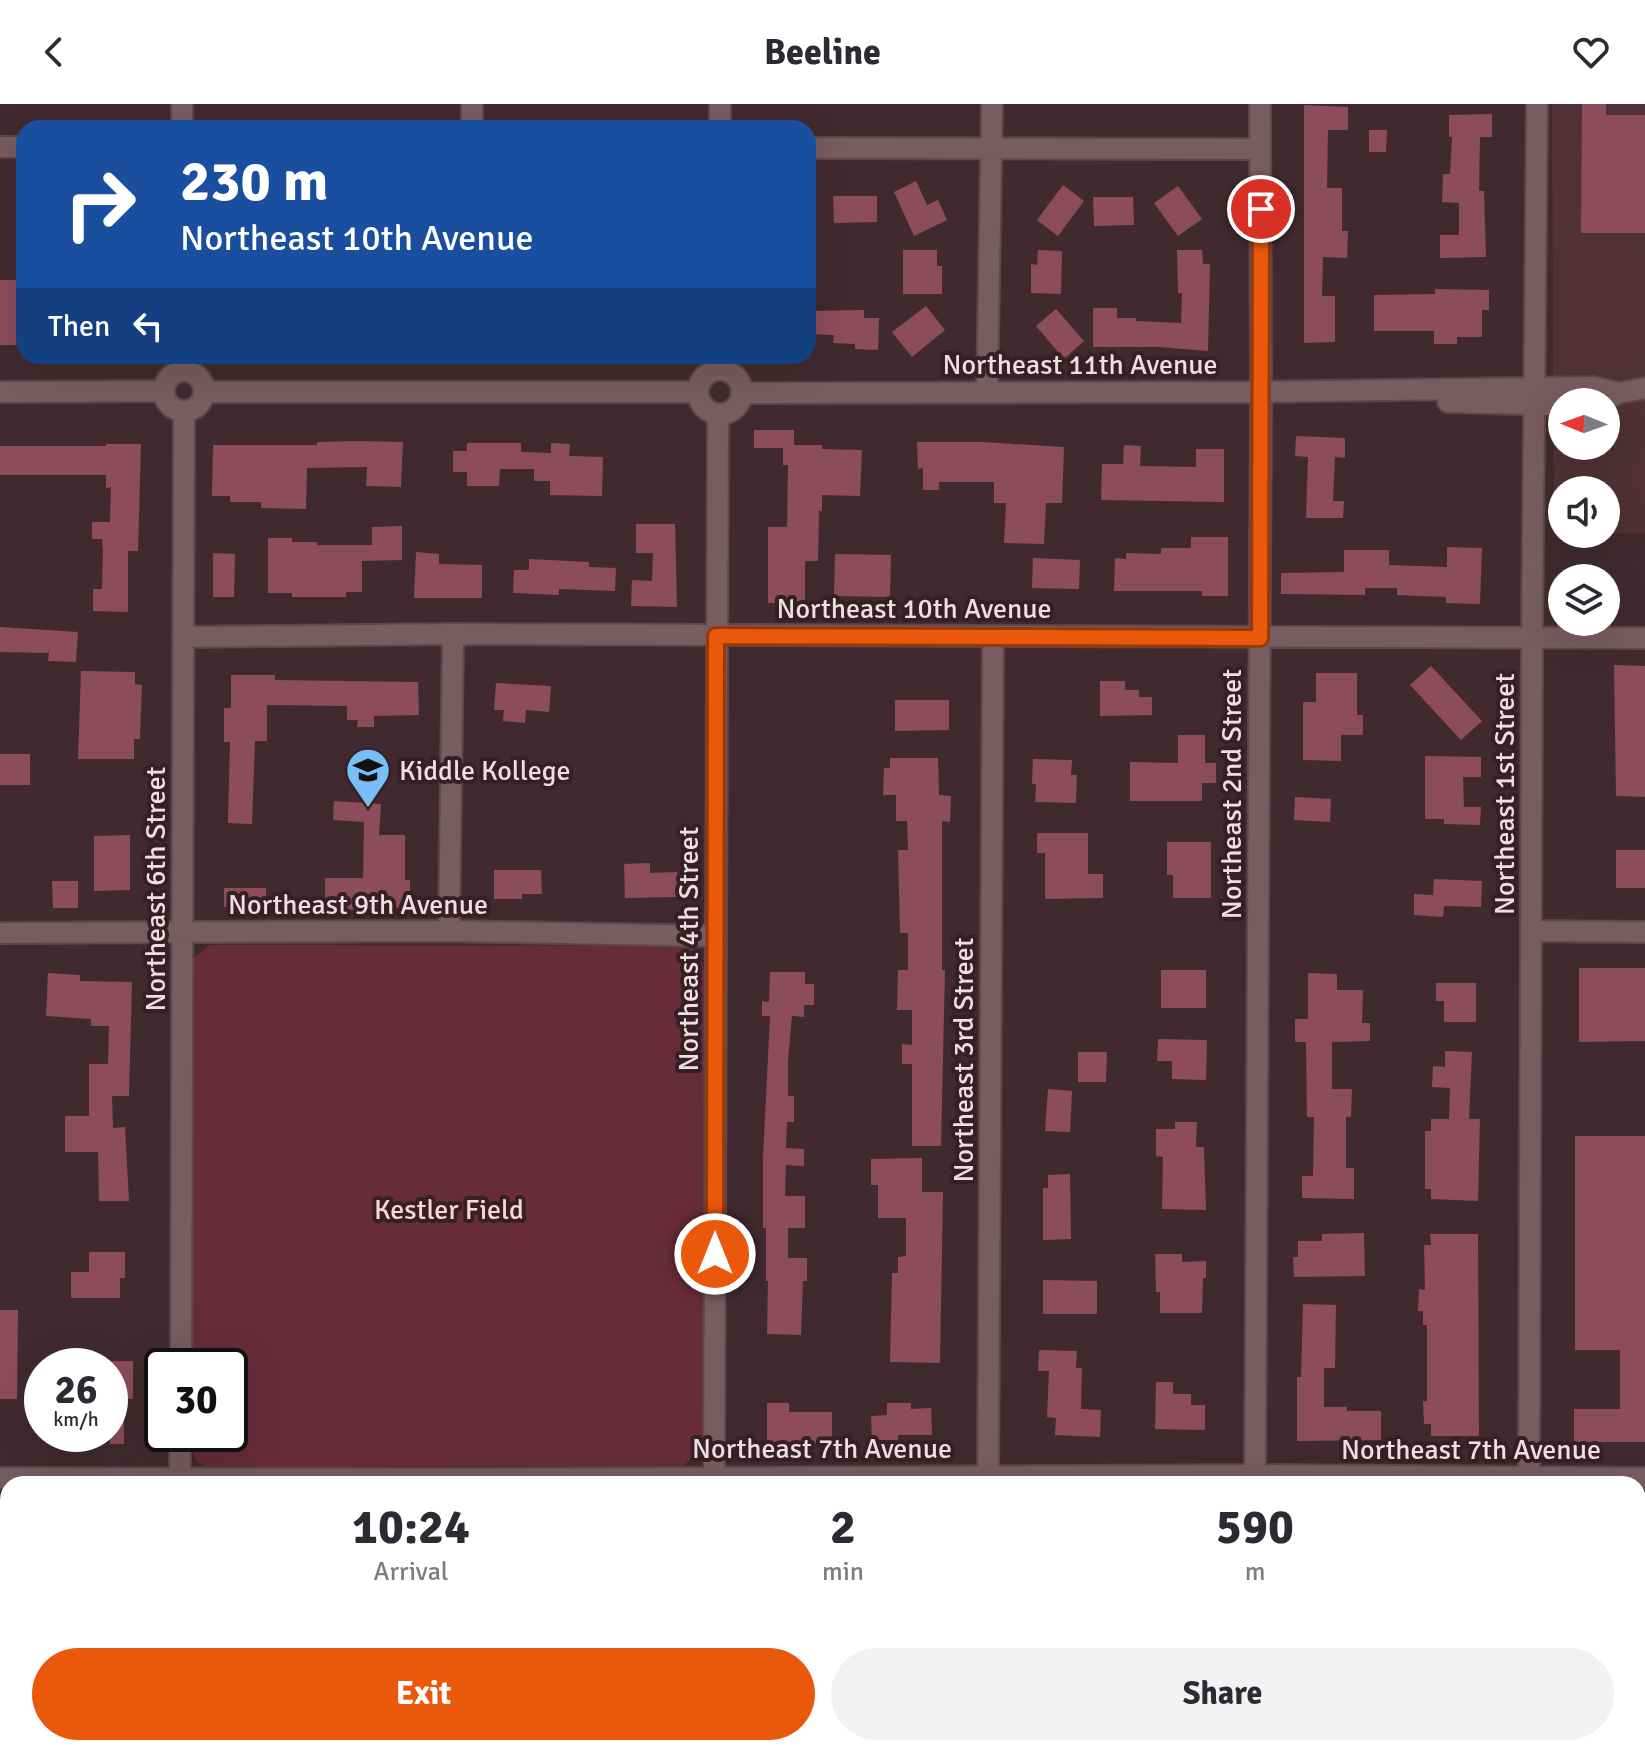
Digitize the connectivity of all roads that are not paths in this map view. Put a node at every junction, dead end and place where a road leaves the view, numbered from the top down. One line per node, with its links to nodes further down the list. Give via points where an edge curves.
1 (992, 104): 5 (street)
2 (1260, 104): 6 (street, Northeast 2nd Street)
3 (1537, 104): 21 (street, Northeast 1st Street)
4 (816, 148): 5 (street)
5 (991, 148): 6 (street); 18 (street)
6 (1260, 149): 16 (street, Northeast 2nd Street)
7 (184, 364): 12 (street, via 169,377)
8 (186, 364): 14 (street)
9 (718, 364): 15 (street)
10 (720, 364): 17 (street, via 737,380)
11 (1645, 388): 19 (street, Northeast 11th Avenue)
12 (164, 391): 13 (street); 23 (street, via 172,407)
13 (0, 392)
14 (205, 392): 15 (street); 23 (street, via 196,408)
15 (698, 392): 24 (street, via 705,408)
16 (1261, 392): 18 (street, Northeast 11th Avenue); 21 (street, Northeast 11th Avenue, via 1419,390 1441,402); 29 (street, Northeast 2nd Street)
17 (741, 393): 18 (street, Northeast 11th Avenue); 24 (street, via 735,407)
18 (987, 393)
19 (1620, 393)
20 (1548, 395): 21 (street, Northeast 11th Avenue)
21 (1536, 397): 22 (street, Northeast 11th Avenue); 30 (street, Northeast 1st Street)
22 (1548, 401)
23 (184, 411): 28 (street, Northeast 6th Street)
24 (718, 414): 26 (street, Northeast 4th Street)
25 (453, 634): 26 (street, Northeast 10th Avenue); 28 (street, Northeast 10th Avenue); 32 (street)
26 (716, 636): 27 (street, Northeast 10th Avenue); 37 (street, Northeast 4th Street)
27 (993, 636): 29 (street, Northeast 10th Avenue); 42 (street, Northeast 3rd Street)
28 (183, 637): 34 (street, Northeast 6th Street)
29 (1260, 638): 30 (street, Northeast 10th Avenue); 43 (street, Northeast 2nd Street)
30 (1532, 638): 31 (street, Northeast 10th Avenue); 33 (street, Northeast 1st Street)
31 (1645, 638)
32 (449, 931): 34 (street, Northeast 9th Avenue); 37 (street, Northeast 9th Avenue)
33 (1532, 931): 35 (street); 44 (street, Northeast 1st Street)
34 (183, 932): 36 (street, Northeast 9th Avenue); 38 (street, Northeast 6th Street)
35 (1645, 932)
36 (0, 933)
37 (716, 936): 41 (street, Northeast 4th Street)
38 (181, 1348)
39 (180, 1452): 40 (street)
40 (180, 1476)
41 (714, 1476)
42 (988, 1476)
43 (1255, 1476)
44 (1529, 1476)

